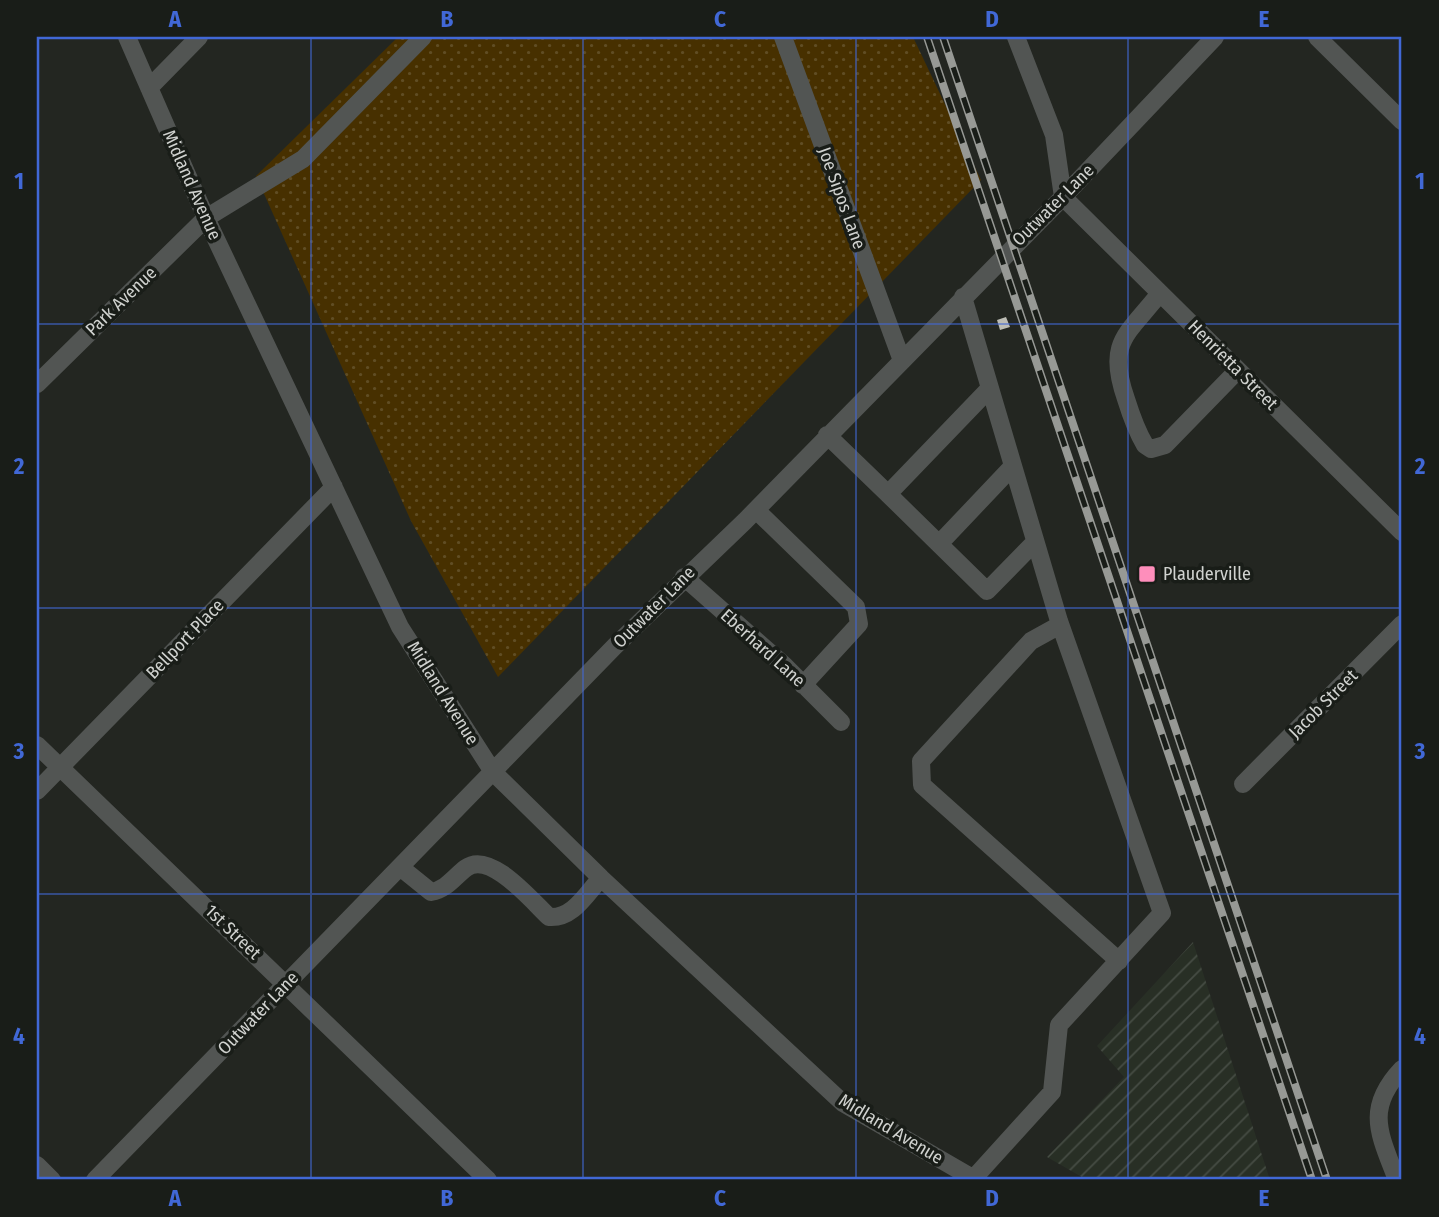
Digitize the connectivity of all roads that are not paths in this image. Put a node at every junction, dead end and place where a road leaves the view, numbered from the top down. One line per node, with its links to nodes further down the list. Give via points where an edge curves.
1 (127, 37): 8 (street, Midland Avenue)
2 (199, 37): 8 (street)
3 (423, 37): 11 (street, Park Avenue, via 303,159)
4 (783, 37): 14 (street, Joe Sipos Lane)
5 (1016, 37): 10 (street, via 1054,135)
6 (1215, 37): 10 (street, Outwater Lane)
7 (1317, 37): 9 (street)
8 (149, 88): 11 (street, Midland Avenue)
9 (1402, 121)
10 (1063, 197): 12 (street, Henrietta Street); 13 (street, Outwater Lane)
11 (206, 218): 16 (street, Park Avenue); 20 (street, Midland Avenue)
12 (1160, 293): 15 (street, Henrietta Street); 15 (street, via 1116,353 1116,372 1144,445 1151,449 1166,445)
13 (963, 297): 14 (street, Outwater Lane); 17 (street)
14 (901, 358): 18 (street, Outwater Lane)
15 (1238, 370): 23 (street, Henrietta Street)
16 (37, 384)
17 (989, 388): 19 (street); 21 (street)
18 (827, 435): 21 (street); 22 (street, Outwater Lane)
19 (1013, 466): 24 (street); 25 (street)
20 (334, 487): 32 (street, Bellport Place); 33 (street, Midland Avenue, via 401,626)
21 (888, 494): 25 (street)
22 (755, 510): 26 (street, Outwater Lane); 29 (street, via 860,615 859,624)
23 (1402, 532)
24 (1035, 542): 25 (street, via 987,591); 28 (street)
25 (939, 544)
26 (684, 576): 29 (street, Eberhard Lane); 33 (street, Outwater Lane)
27 (1402, 624): 34 (street, Jacob Street)
28 (1060, 625): 38 (street, via 1162,913); 38 (street, via 1031,641 921,761 922,785)
29 (803, 685): 30 (street, Eberhard Lane)
30 (841, 722)
31 (37, 745): 32 (street, 1st Street)
32 (60, 768): 35 (street, Bellport Place); 39 (street, 1st Street)
33 (493, 772): 36 (street, Outwater Lane); 37 (street, Midland Avenue)
34 (1243, 784)
35 (37, 791)
36 (400, 867): 37 (street, via 430,892 442,890 468,866 495,867 549,917 560,918); 39 (street, Outwater Lane)
37 (601, 878): 43 (street, Midland Avenue, via 843,1103)
38 (1119, 961): 43 (street, via 1059,1025 1052,1092)
39 (287, 984): 42 (street, Outwater Lane); 45 (street, 1st Street)
40 (1400, 1072): 46 (street, via 1378,1108 1378,1128)
41 (37, 1165): 44 (street)
42 (97, 1179)
43 (975, 1179)
44 (52, 1180)
45 (488, 1180)
46 (1397, 1180)

